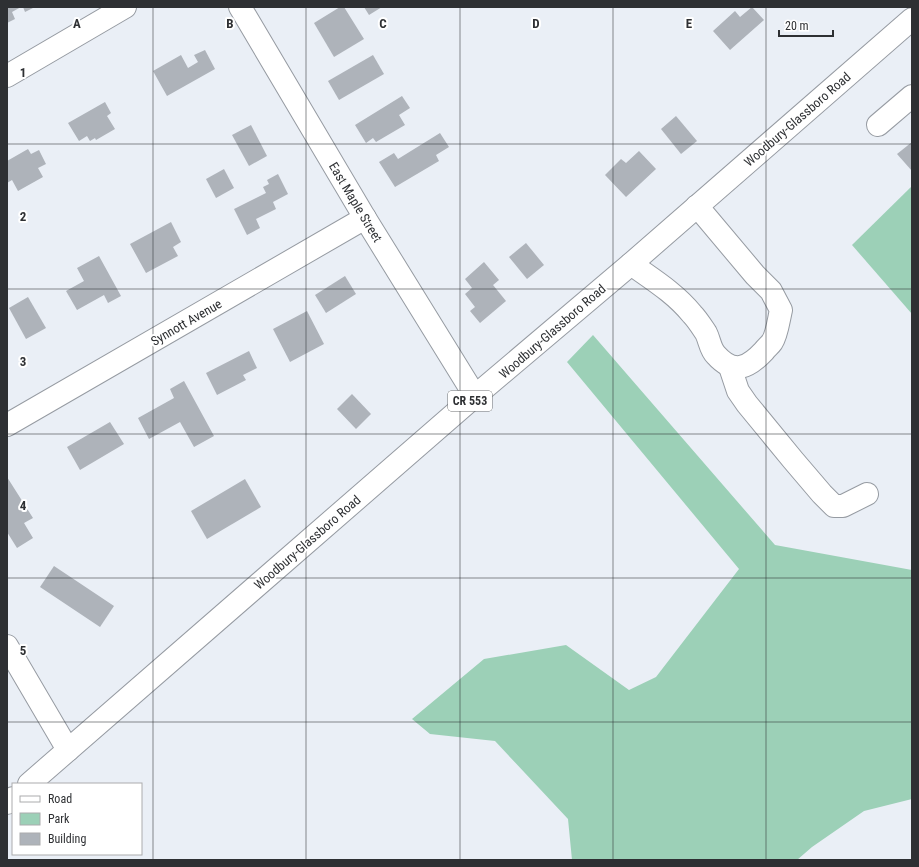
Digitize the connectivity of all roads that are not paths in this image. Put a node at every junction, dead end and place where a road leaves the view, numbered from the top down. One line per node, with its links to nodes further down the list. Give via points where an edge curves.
1 (124, 7): 4 (main road)
2 (240, 7): 8 (main road, East Maple Street)
3 (912, 19): 7 (main road, Woodbury-Glassboro Road / CR 553)
4 (7, 76)
5 (912, 96): 6 (main road)
6 (878, 125)
7 (697, 206): 9 (main road, Woodbury-Glassboro Road / CR 553); 10 (main road, via 755,276 771,291 781,310 773,342 754,361 742,367)
8 (365, 218): 11 (main road, East Maple Street); 12 (main road, Synnott Avenue)
9 (630, 264): 10 (main road, via 678,299 707,334 709,345 715,354); 11 (main road, Woodbury-Glassboro Road / CR 553)
10 (730, 367): 13 (main road, via 738,391 747,404 834,506 843,506)
11 (475, 396): 15 (main road, Woodbury-Glassboro Road / CR 553)
12 (7, 425)
13 (867, 494)
14 (7, 646): 15 (main road)
15 (68, 750): 16 (main road, Woodbury-Glassboro Road / CR 553)
16 (30, 783)

